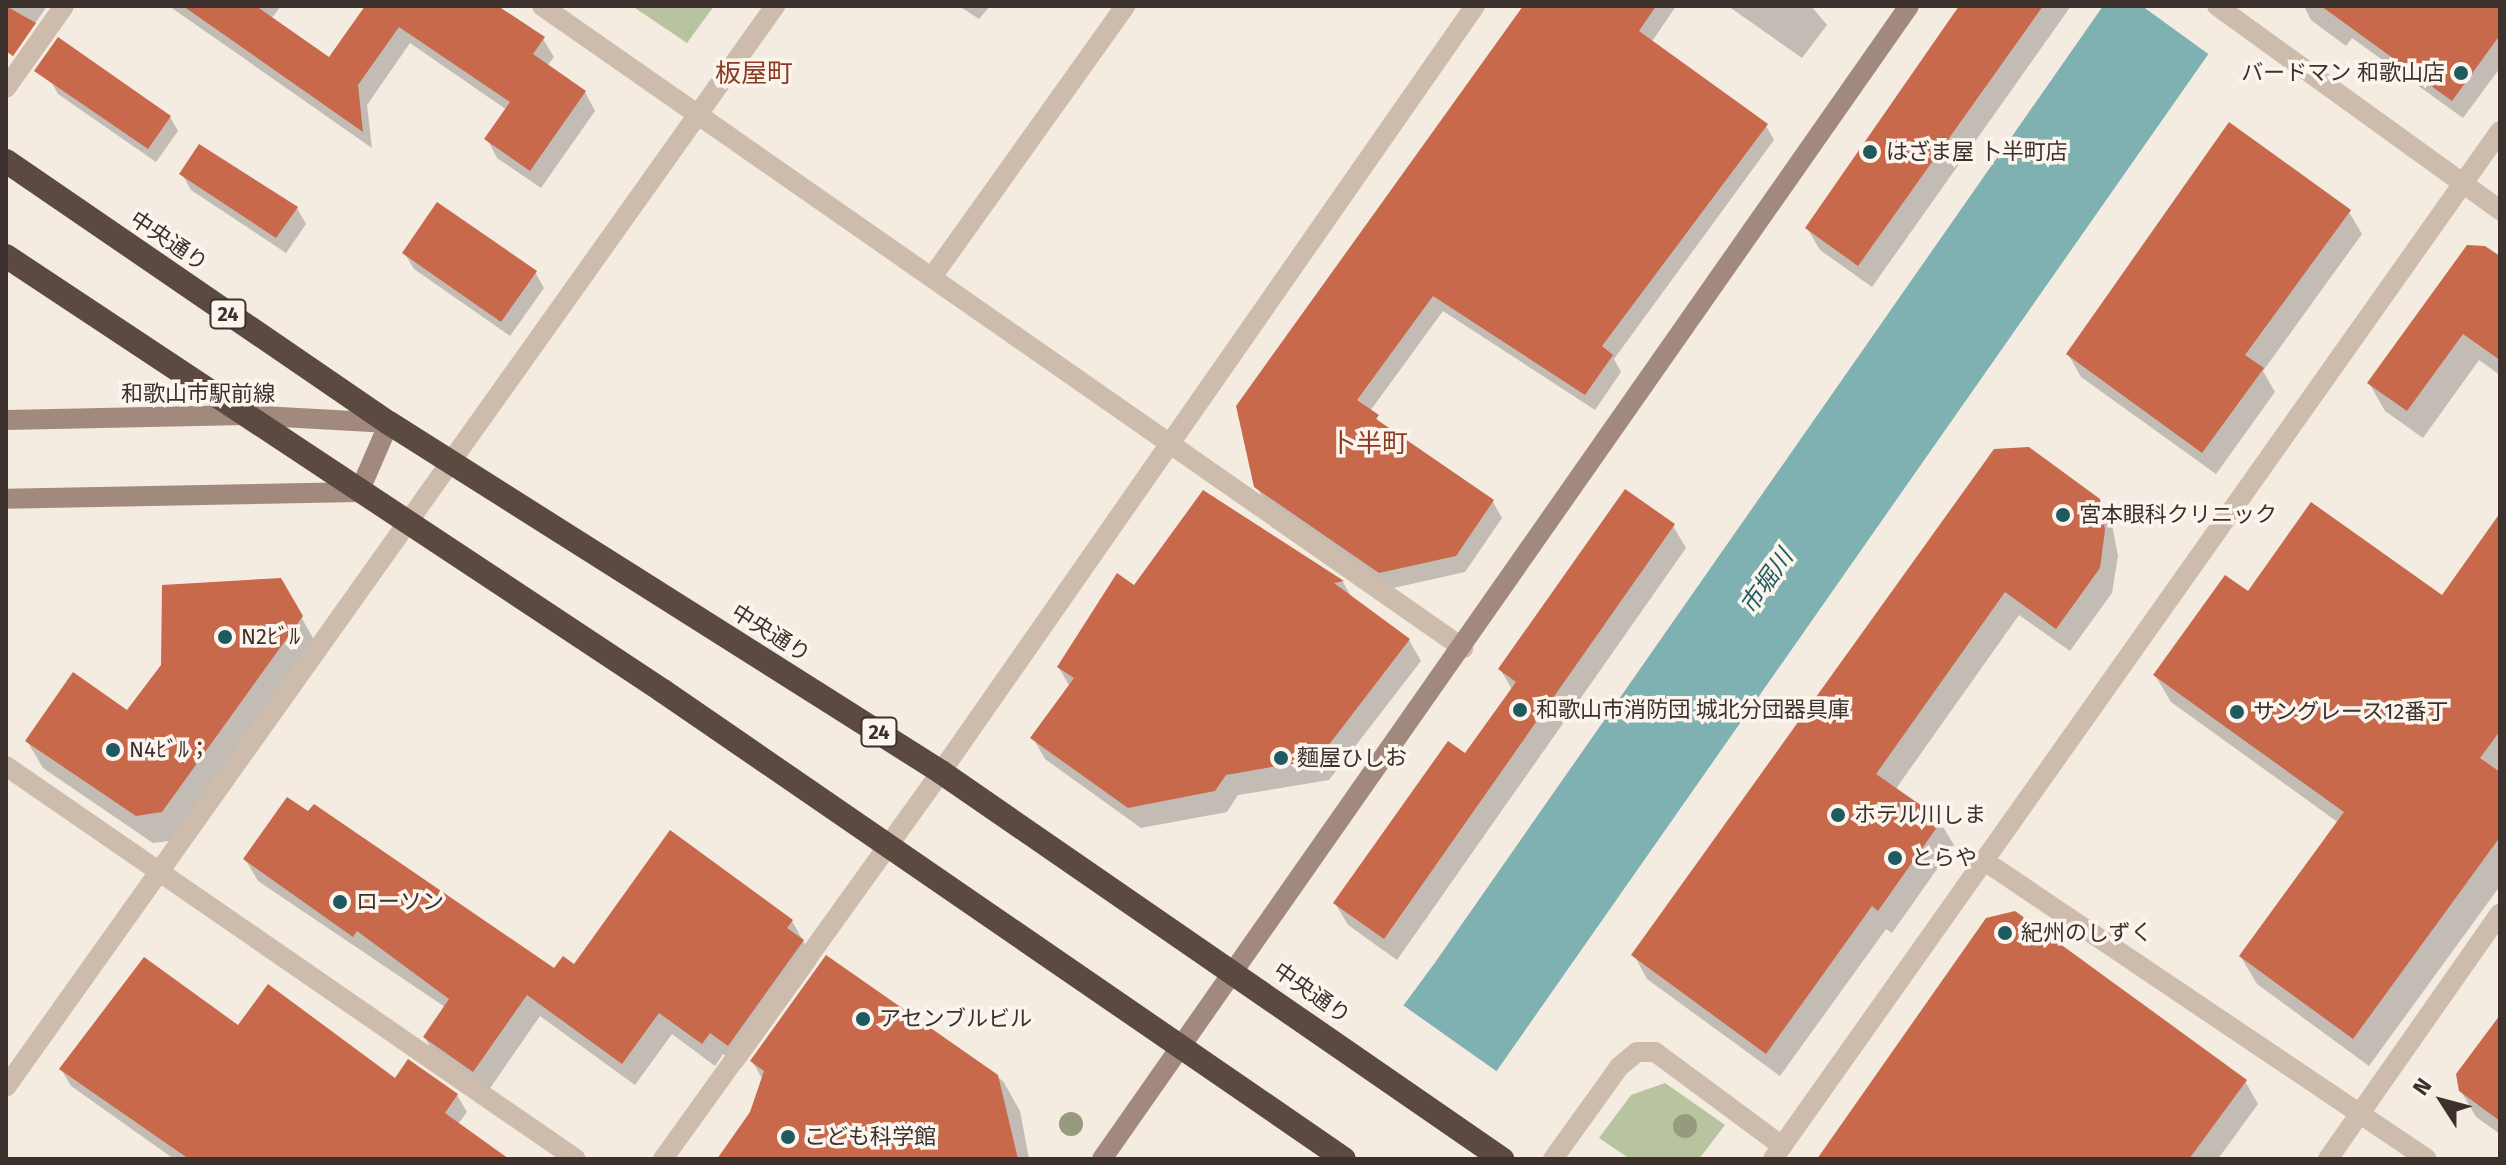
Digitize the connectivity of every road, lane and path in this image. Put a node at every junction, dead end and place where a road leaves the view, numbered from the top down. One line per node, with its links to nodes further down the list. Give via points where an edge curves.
1 (64, 6): 8 (street)
2 (542, 6): 9 (street)
3 (775, 6): 9 (street)
4 (1125, 6): 15 (street)
5 (1475, 6): 19 (street)
6 (1909, 6): 24 (street)
7 (2217, 6): 12 (street)
8 (6, 88)
9 (699, 114): 15 (street); 20 (street)
10 (2500, 131): 12 (street)
11 (6, 161): 18 (highway, 中央通り / 24)
12 (2463, 183): 13 (street); 28 (street)
13 (2500, 210)
14 (6, 256): 16 (highway)
15 (932, 277): 19 (street)
16 (245, 415): 17 (street, 和歌山市駅前線); 18 (street, 和歌山市駅前線); 21 (highway)
17 (6, 420)
18 (389, 423): 20 (highway, 中央通り / 24); 21 (street)
19 (1168, 443): 24 (street); 26 (street)
20 (452, 464): 23 (street); 26 (highway, 中央通り / 24)
21 (359, 492): 22 (street); 23 (highway)
22 (6, 499)
23 (409, 525): 27 (highway); 29 (street)
24 (1463, 648): 31 (street)
25 (6, 766): 29 (street)
26 (941, 772): 27 (street); 31 (highway, 中央通り / 24)
27 (889, 846): 32 (highway); 38 (street)
28 (1983, 860): 34 (street); 35 (street)
29 (161, 875): 33 (street); 37 (street)
30 (2500, 913): 34 (street)
31 (1235, 971): 32 (street); 36 (highway, 中央通り / 24)
32 (1183, 1047): 39 (street); 40 (highway)
33 (6, 1087)
34 (2361, 1112): 42 (street); 43 (street)
35 (1778, 1152): 41 (street, via 1655,1052 1637,1052 1619,1067)
36 (1496, 1155)
37 (576, 1159)
38 (663, 1159)
39 (1102, 1159)
40 (1344, 1159)
41 (1553, 1159)
42 (2328, 1159)
43 (2427, 1159)

